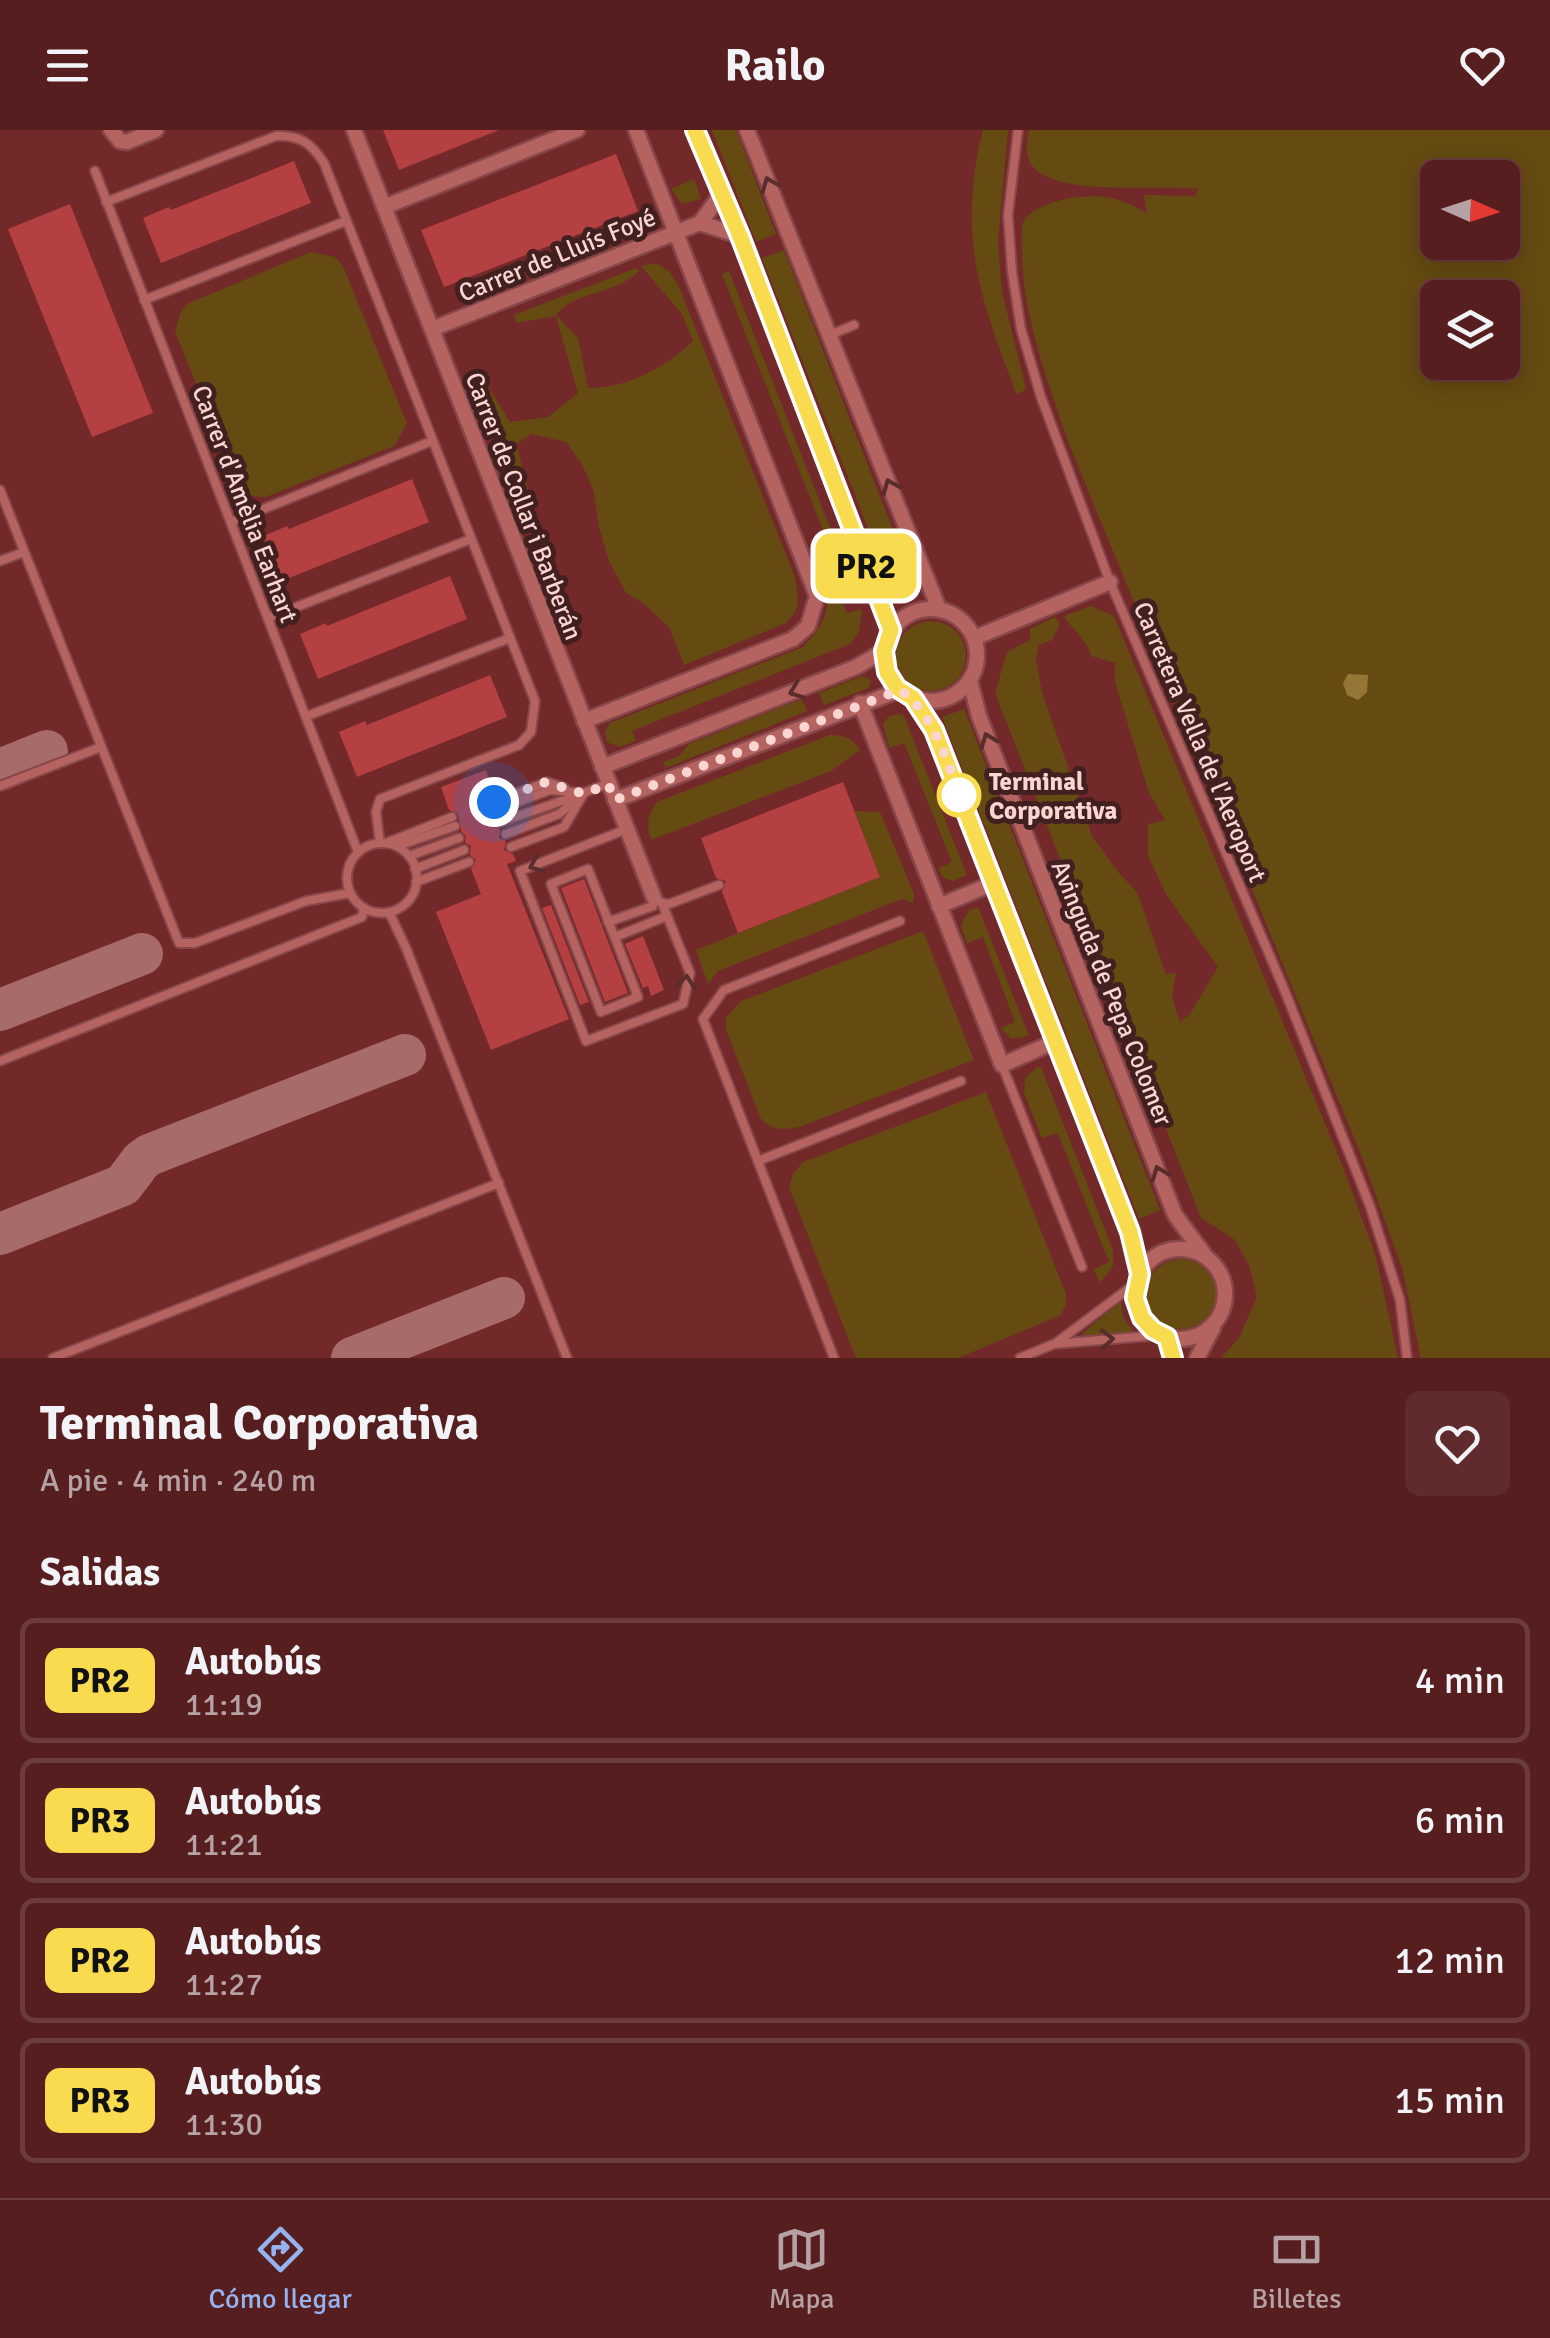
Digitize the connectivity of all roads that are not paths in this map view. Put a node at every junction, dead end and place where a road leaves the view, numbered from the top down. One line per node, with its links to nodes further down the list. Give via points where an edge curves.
1 (111, 130): 2 (street, via 127,142)
2 (156, 130)
3 (354, 130): 12 (street, Carrer de Collar i Barberán)
4 (577, 130): 12 (street)
5 (636, 130): 15 (street)
6 (695, 130): 10 (street)
7 (747, 130): 20 (street, one-way to 7)
8 (1018, 130): 27 (lane, Carretera Vella de l'Aeroport, via 1008,215 1021,328)
9 (94, 171): 11 (lane, Carrer d'Amèlia Earhart)
10 (722, 194): 14 (street); 16 (street)
11 (106, 202): 13 (lane, via 283,136 315,148); 17 (lane, Carrer d'Amèlia Earhart)
12 (384, 207): 19 (street, Carrer de Collar i Barberán)
13 (346, 221): 17 (lane); 21 (lane)
14 (700, 223): 15 (street, Carrer de Lluís Foyé); 16 (street)
15 (676, 232): 19 (street, Carrer de Lluís Foyé); 38 (street, via 809,574 815,610 794,639)
16 (740, 236): 30 (street)
17 (144, 300): 23 (lane, Carrer d'Amèlia Earhart)
18 (854, 325): 20 (lane)
19 (432, 329): 38 (street, Carrer de Collar i Barberán)
20 (830, 335): 28 (street, one-way to 20)
21 (432, 441): 23 (lane); 24 (lane)
22 (0, 490): 25 (lane)
23 (231, 522): 29 (lane, Carrer d'Amèlia Earhart)
24 (470, 538): 29 (lane); 31 (lane)
25 (24, 552): 26 (lane); 39 (lane)
26 (0, 561)
27 (1110, 582): 32 (street); 88 (lane, Carretera Vella de l'Aeroport, via 1370,1206 1400,1300)
28 (940, 609): 30 (street, via 908,614); 32 (street, via 965,623)
29 (268, 618): 37 (lane, Carrer d'Amèlia Earhart)
30 (891, 630): 33 (street)
31 (510, 638): 37 (lane); 50 (lane, via 535,701 531,732 519,745 380,799)
32 (974, 638): 34 (street)
33 (884, 651): 35 (street, via 887,672); 40 (street, one-way to 40, via 856,668)
34 (970, 681): 35 (street, via 946,699 926,702); 76 (street, Avinguda de Pepa Colomer, one-way to 34, via 1177,1219)
35 (906, 694): 36 (street); 59 (street, via 934,730)
36 (860, 703): 44 (street); 63 (street)
37 (307, 716): 54 (lane, Carrer d'Amèlia Earhart)
38 (584, 722): 40 (street, Carrer de Collar i Barberán)
39 (101, 747): 42 (lane); 61 (lane, via 179,943)
40 (602, 767): 41 (street, Carrer de Collar i Barberán)
41 (608, 784): 43 (lane); 44 (street, Carrer de Collar i Barberán)
42 (0, 786)
43 (584, 794): 45 (lane, via 548,786); 46 (lane); 48 (lane, via 559,814); 52 (lane, via 564,827)
44 (615, 800): 47 (street, Carrer de Collar i Barberán)
45 (495, 806)
46 (501, 822)
47 (627, 830): 62 (street, Carrer de Collar i Barberán); 66 (lane, one-way to 66, via 520,871 586,1041 683,1004 690,973)
48 (506, 834)
49 (459, 838): 55 (lane)
50 (382, 843): 51 (lane); 51 (lane, via 454,821); 54 (lane)
51 (397, 846): 55 (lane)
52 (510, 847)
53 (464, 850): 57 (lane)
54 (358, 852): 61 (lane, via 348,867)
55 (409, 856): 57 (lane)
56 (469, 862): 58 (lane)
57 (415, 868): 58 (lane)
58 (416, 882): 65 (lane, via 406,903)
59 (994, 883): 63 (street); 70 (street)
60 (719, 885): 62 (lane, via 669,904)
61 (350, 893): 64 (lane)
62 (658, 901): 66 (lane); 68 (lane)
63 (939, 906): 72 (street)
64 (364, 908): 65 (lane); 71 (lane, via 362,918)
65 (389, 912): 75 (lane)
66 (667, 916): 69 (lane)
67 (900, 921): 74 (lane, via 724,990 702,1019)
68 (608, 922): 69 (lane); 69 (lane, via 588,869 550,884 601,1012 638,997)
69 (614, 937)
70 (1056, 1042): 72 (street); 78 (street, via 1126,1221)
71 (0, 1061)
72 (1002, 1065): 77 (lane)
73 (961, 1080): 74 (lane)
74 (758, 1161): 84 (lane)
75 (499, 1183): 82 (lane); 83 (lane)
76 (1206, 1258): 78 (street, via 1175,1249 1150,1261); 79 (street, via 1223,1282)
77 (1082, 1267)
78 (1138, 1279): 80 (street, via 1142,1318); 81 (lane)
79 (1221, 1313): 80 (street, via 1203,1333); 87 (street)
80 (1163, 1336): 81 (lane, one-way to 80); 86 (street)
81 (1054, 1344): 85 (lane)
82 (54, 1358)
83 (568, 1358)
84 (834, 1358)
85 (1020, 1358)
86 (1173, 1358)
87 (1197, 1358)
88 (1407, 1358)

